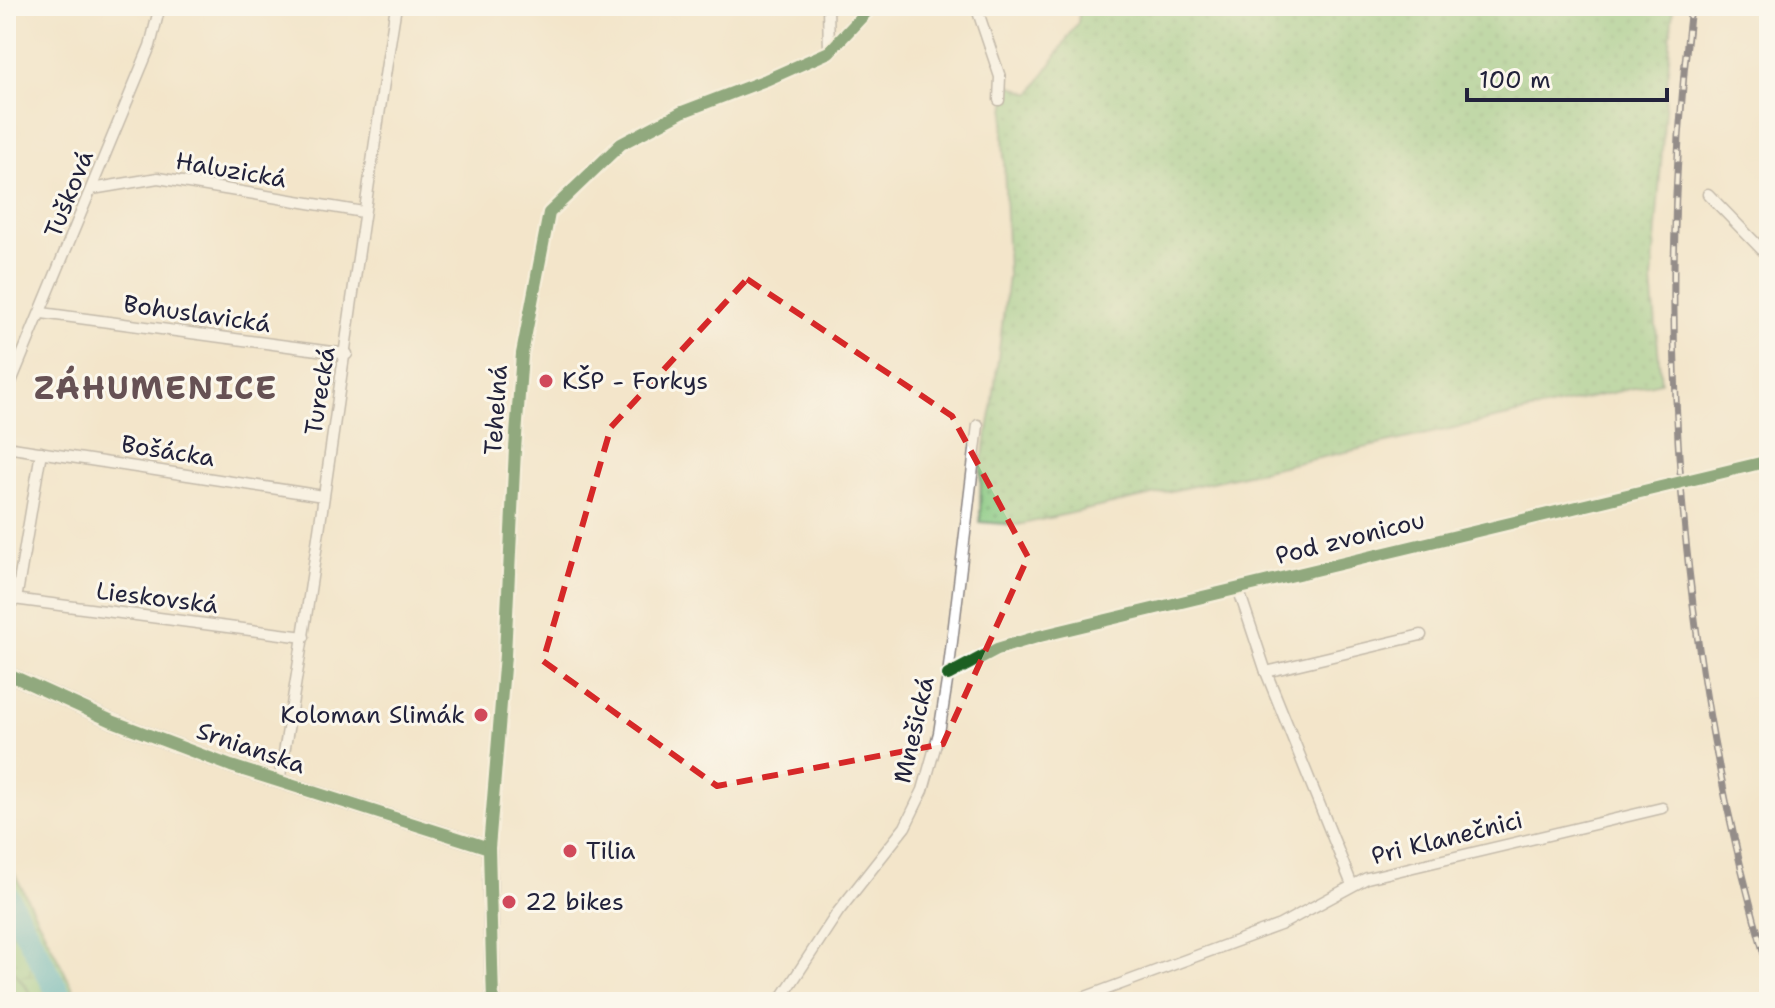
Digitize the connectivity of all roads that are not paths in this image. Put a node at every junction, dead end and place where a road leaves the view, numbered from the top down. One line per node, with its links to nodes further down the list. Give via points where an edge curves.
1 (160, 6): 8 (street, Tušková, via 150,46)
2 (396, 6): 10 (street, Turecká)
3 (828, 6): 6 (street)
4 (872, 6): 6 (street, Tehelná)
5 (976, 6): 7 (street, via 1000,77)
6 (829, 52): 29 (street, Tehelná, via 682,112 621,144 549,213 522,354)
7 (999, 100)
8 (92, 189): 10 (street, Haluzická, via 158,178); 12 (street, Tušková)
9 (1708, 194): 11 (street)
10 (363, 212): 13 (street, Turecká)
11 (1769, 257)
12 (42, 313): 13 (street, Bohuslavická); 14 (street, Tušková)
13 (347, 354): 19 (street, Turecká)
14 (6, 394)
15 (978, 425): 26 (street, Mnešická)
16 (6, 447): 17 (street, Bošácka)
17 (41, 452): 19 (street, Bošácka); 21 (street)
18 (1769, 461): 20 (street, Pod zvonicou)
19 (323, 496): 23 (street, Turecká)
20 (1238, 588): 24 (street); 26 (street, Pod zvonicou, via 997,649)
21 (11, 599): 23 (street, Lieskovská)
22 (1421, 635): 24 (street)
23 (304, 637): 27 (street, Turecká)
24 (1266, 672): 30 (street)
25 (6, 673): 27 (street, Srnianska, via 112,721)
26 (948, 675): 32 (street, Mnešická, via 923,790 905,827 838,912)
27 (279, 782): 29 (street, Srnianska)
28 (1662, 808): 30 (street, Pri Klanečnici)
29 (489, 848): 31 (street, Tehelná)
30 (1352, 885): 33 (street, Pri Klanečnici, via 1280,925)
31 (493, 1002)
32 (779, 1002)
33 (1072, 1002)

